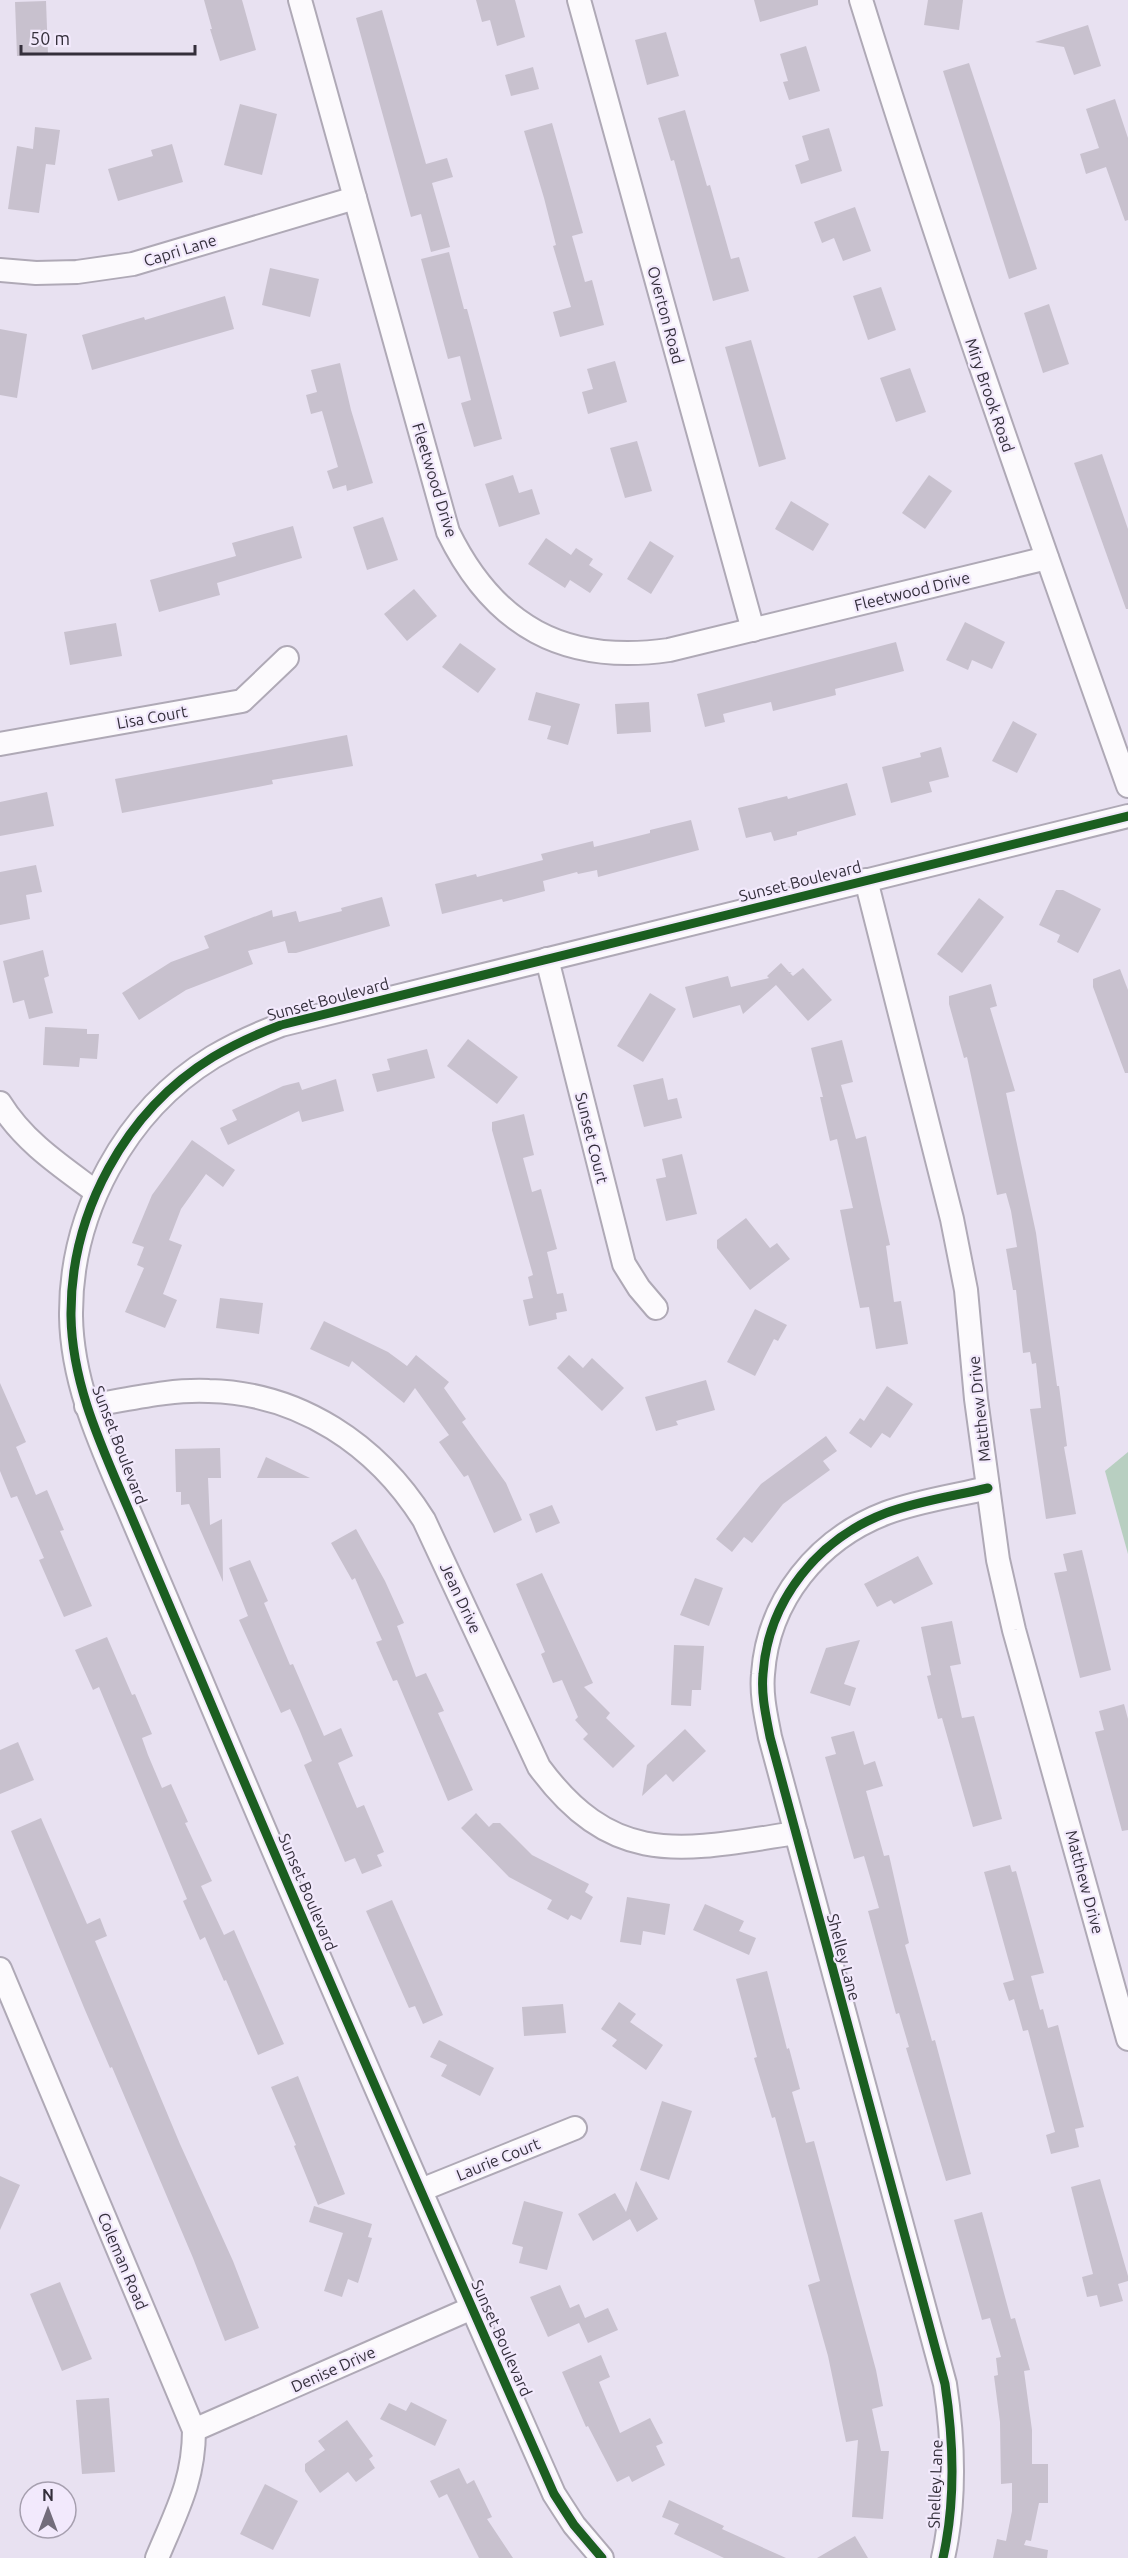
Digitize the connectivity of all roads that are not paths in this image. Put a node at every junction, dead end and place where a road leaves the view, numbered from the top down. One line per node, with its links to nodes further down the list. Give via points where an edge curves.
1 (300, 0): 4 (street, Fleetwood Drive)
2 (579, 0): 7 (street, Overton Road)
3 (861, 0): 6 (street, Miry Brook Road)
4 (355, 198): 5 (street, Capri Lane, via 133,264 77,273); 7 (street, Fleetwood Drive, via 448,532 483,589 535,631 565,645 601,653 638,655)
5 (0, 270)
6 (1047, 558): 7 (street, Fleetwood Drive); 10 (street, Miry Brook Road)
7 (753, 630)
8 (287, 658): 9 (street, Lisa Court, via 242,700)
9 (0, 744)
10 (1128, 786)
11 (1128, 816): 12 (street, Sunset Boulevard)
12 (866, 880): 13 (street, Sunset Boulevard); 18 (street, Matthew Drive, via 952,1219 966,1290)
13 (547, 959): 15 (street, Sunset Boulevard, via 281,1025 242,1040 176,1084 150,1110 123,1143); 16 (street, Sunset Court, via 624,1264)
14 (0, 1103): 15 (street, via 42,1151)
15 (96, 1192): 17 (street, Sunset Boulevard, via 82,1233 71,1316 75,1359)
16 (657, 1308)
17 (86, 1406): 19 (street, Jean Drive, via 210,1390 284,1404 321,1420 356,1442 386,1468 411,1500 424,1520 539,1767 582,1814 612,1833 677,1848); 25 (street, Sunset Boulevard, via 225,1739)
18 (988, 1488): 19 (street, Shelley Lane, via 888,1512 858,1525 811,1562 791,1587 767,1646 763,1674 770,1737); 23 (street, Matthew Drive, via 998,1560 1014,1630)
19 (796, 1833): 30 (street, Shelley Lane, via 945,2384 953,2486)
20 (0, 1969): 21 (street, Coleman Road)
21 (11, 1994): 22 (street); 27 (street, Coleman Road)
22 (0, 2017)
23 (1128, 2039)
24 (575, 2128): 25 (street, Laurie Court)
25 (421, 2190): 26 (street, Sunset Boulevard)
26 (472, 2308): 27 (street, Denise Drive); 29 (street, Sunset Boulevard, via 555,2494 573,2525)
27 (194, 2430): 28 (street, Coleman Road, via 190,2479)
28 (157, 2558)
29 (602, 2558)
30 (943, 2558)

